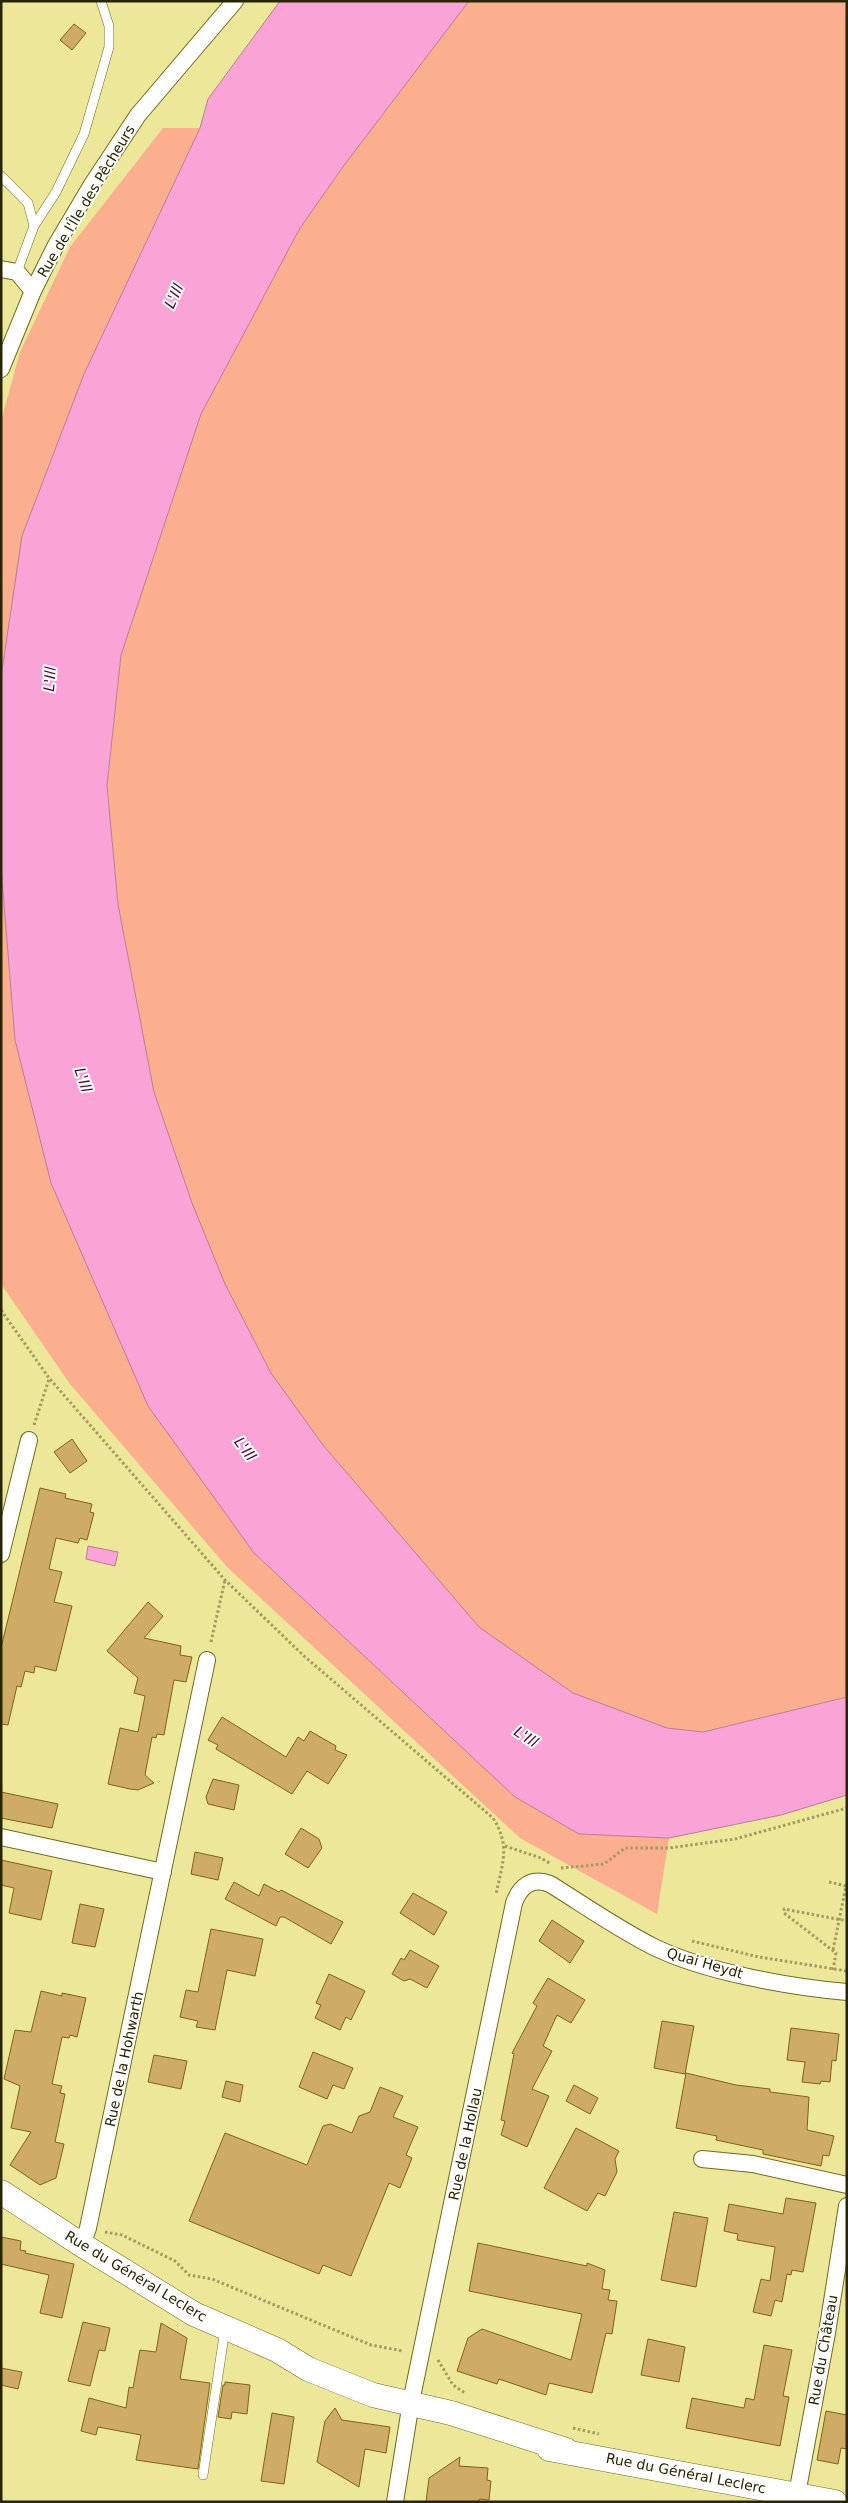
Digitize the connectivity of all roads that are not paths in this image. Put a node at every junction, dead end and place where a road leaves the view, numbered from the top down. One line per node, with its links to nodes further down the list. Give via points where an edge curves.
1 (101, 1): 4 (lane, via 109,26 109,47 84,134 56,192)
2 (235, 1): 6 (street, Rue de l'Île des Pêcheurs, via 138,115 86,194)
3 (1, 176): 4 (lane, via 28,203)
4 (34, 226): 5 (lane)
5 (9, 271): 6 (street)
6 (32, 291): 7 (street, Rue de l'Île des Pêcheurs)
7 (1, 369)
8 (29, 1440): 9 (street)
9 (1, 1554)
10 (207, 1660): 12 (street, Rue de la Hohwarth)
11 (1, 1837): 12 (street)
12 (163, 1872): 19 (street, Rue de la Hohwarth)
13 (522, 1888): 14 (street, Quai Heydt, via 533,1882 550,1884 640,1939 679,1957 799,1986); 21 (street, Rue de la Hollau, via 514,1903)
14 (847, 1992)
15 (702, 2159): 16 (street, via 753,2164)
16 (847, 2185)
17 (1, 2192): 19 (main road, Rue du Général Leclerc)
18 (847, 2206): 23 (street, Rue du Château)
19 (85, 2237): 20 (main road, Rue du Général Leclerc, via 194,2314)
20 (225, 2328): 21 (main road, Rue du Général Leclerc, via 277,2350 317,2358 379,2382); 22 (lane)
21 (411, 2402): 23 (main road, Rue du Général Leclerc, via 566,2450); 24 (street, Rue de la Hollau)
22 (203, 2475)
23 (797, 2494): 25 (main road, Rue du Général Leclerc)
24 (395, 2502)
25 (835, 2502)

